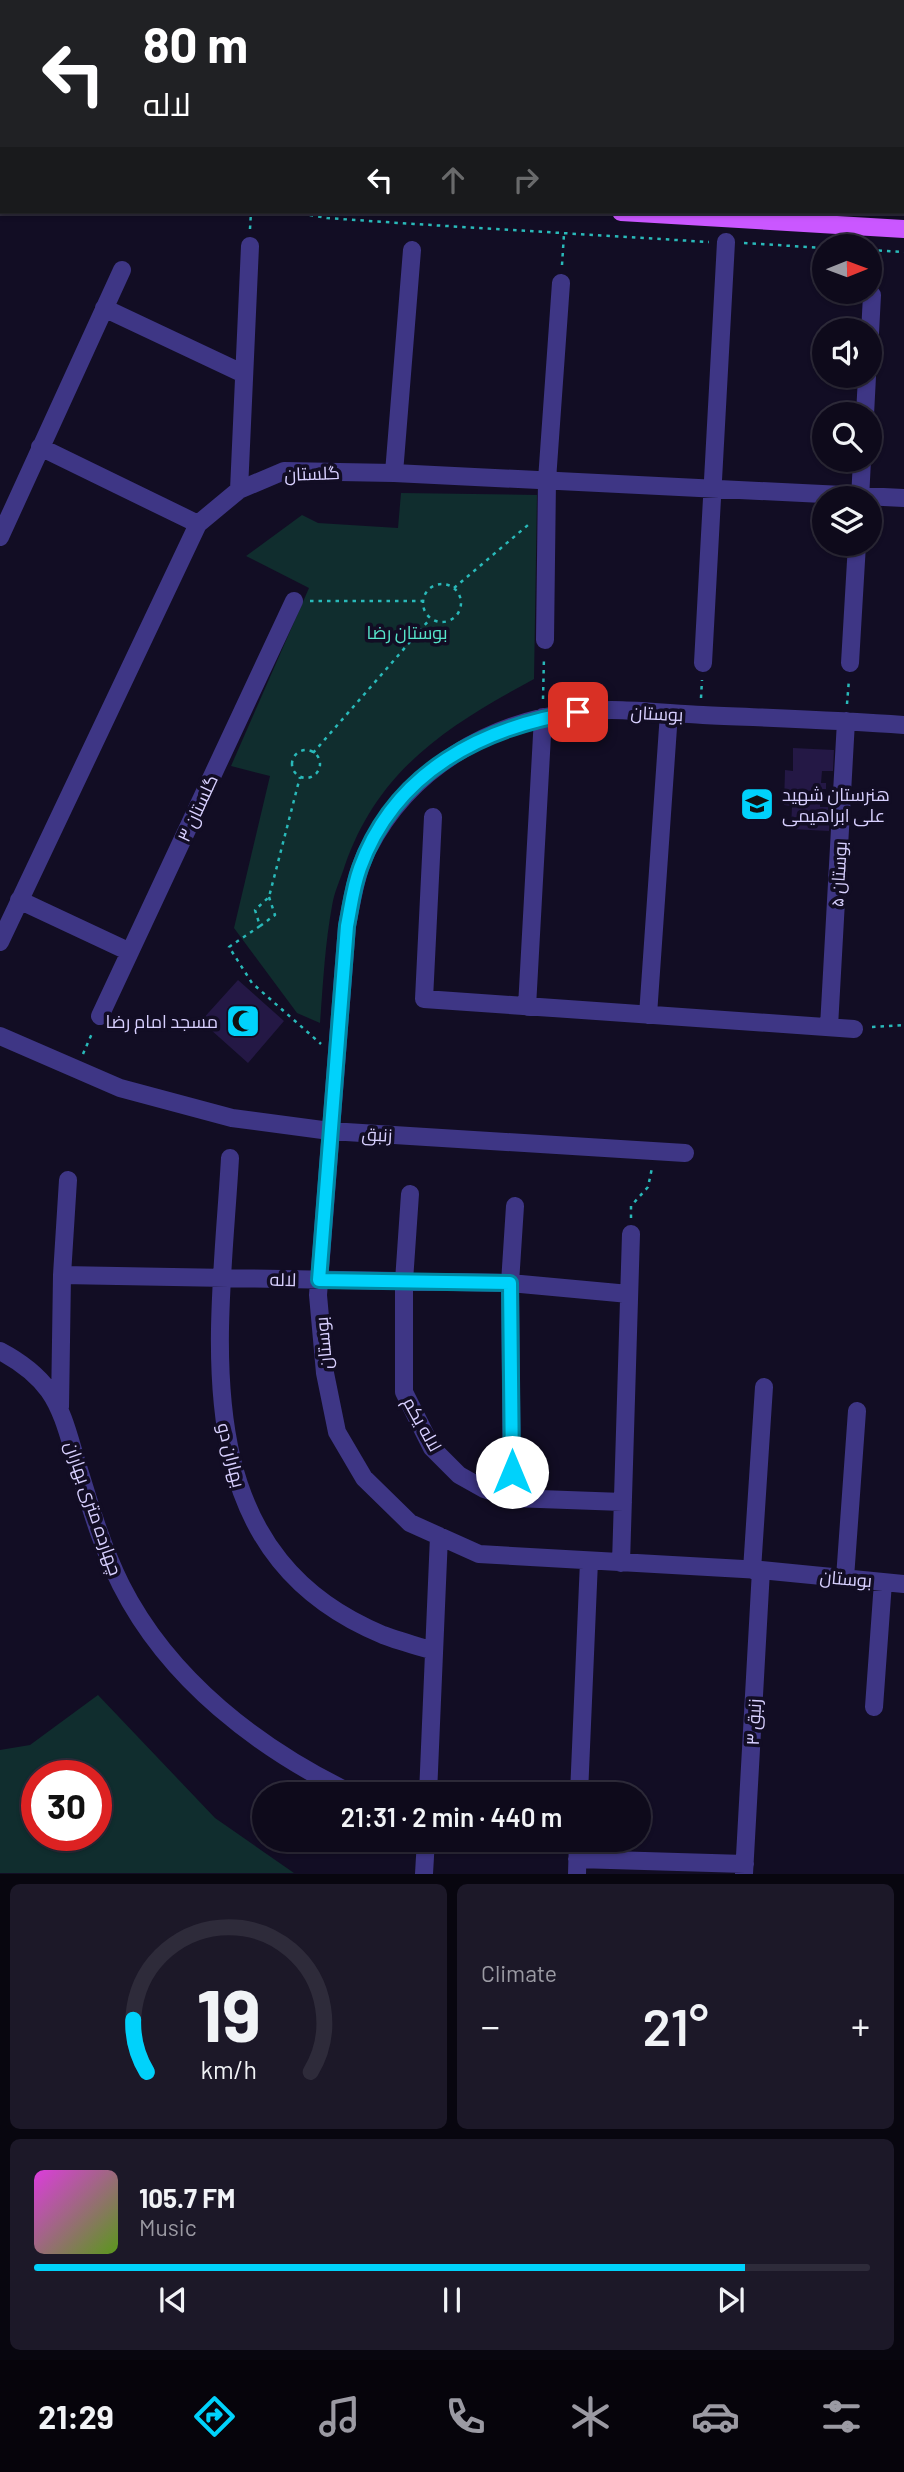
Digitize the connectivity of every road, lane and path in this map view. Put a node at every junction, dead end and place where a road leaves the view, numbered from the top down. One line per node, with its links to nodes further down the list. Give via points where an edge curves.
1 (304, 214): 5 (path)
2 (673, 214): 3 (main road)
3 (725, 216): 4 (main road)
4 (904, 229)
5 (564, 234): 6 (path); 13 (path)
6 (726, 242): 8 (path); 19 (street)
7 (250, 246): 15 (street)
8 (812, 247)
9 (412, 250): 17 (street)
10 (882, 251): 11 (path)
11 (904, 252)
12 (122, 270): 14 (street)
13 (561, 283): 18 (street)
14 (104, 308): 15 (street); 16 (street)
15 (244, 374): 20 (street)
16 (40, 447): 25 (street); 26 (street)
17 (394, 472): 18 (street, گلستان); 20 (street, گلستان, via 284,471)
18 (547, 480): 19 (street, گلستان); 24 (street)
19 (711, 488): 21 (street, گلستان); 33 (street)
20 (239, 490): 25 (street, گلستان)
21 (812, 494)
22 (882, 498): 23 (street, گلستان)
23 (904, 498)
24 (547, 509): 28 (path); 32 (street)
25 (198, 524): 44 (street, گلستان)
26 (0, 537)
27 (856, 556): 34 (street)
28 (454, 588): 30 (path, via 437,584 427,590); 31 (path, via 461,605 455,617 443,622)
29 (294, 601): 30 (path); 47 (street, گلستان ۳)
30 (422, 601): 31 (path)
31 (430, 619): 40 (path)
32 (545, 639): 37 (path)
33 (703, 663): 36 (path)
34 (850, 663): 38 (path)
35 (669, 713): 36 (street, بوستان); 37 (street, بوستان, via 578,712); 49 (street)
36 (700, 715): 38 (street, بوستان)
37 (543, 717): 48 (street); 55 (street, بوستان, via 511,725 459,750 415,786 368,849 347,926)
38 (846, 721): 39 (street, بوستان); 52 (street, بوستان ۵)
39 (904, 725)
40 (313, 753): 41 (path, via 319,769 313,776); 41 (path, via 301,752 294,758 294,770)
41 (300, 777): 43 (path)
42 (433, 817): 48 (street, via 424,999)
43 (269, 897): 45 (path, via 255,910); 45 (path, via 275,915)
44 (19, 900): 46 (street, گلستان); 47 (street)
45 (260, 926): 55 (path, via 229,947 252,982)
46 (0, 942)
47 (130, 952): 50 (street, گلستان ۳)
48 (527, 1007): 49 (street)
49 (648, 1015): 52 (street)
50 (100, 1016): 56 (path)
51 (904, 1025): 53 (path)
52 (829, 1027): 53 (street)
53 (855, 1029)
54 (0, 1036): 56 (street, زنبق)
55 (336, 1055): 57 (street, بوستان)
56 (76, 1070): 57 (street, زنبق, via 184,1107)
57 (330, 1131): 58 (street, زنبق); 67 (street, بوستان)
58 (655, 1151): 59 (street, زنبق); 64 (path, via 648,1187 631,1206)
59 (685, 1153)
60 (230, 1158): 66 (street, بهاران دو)
61 (68, 1180): 65 (street)
62 (410, 1194): 68 (street, لاله یکم)
63 (515, 1206): 69 (street)
64 (631, 1234): 70 (street)
65 (62, 1275): 66 (street, لاله); 73 (street)
66 (223, 1278): 67 (street, لاله); 84 (street, بهاران دو, via 223,1422 234,1475 248,1512 273,1553 299,1581 382,1634)
67 (319, 1280): 68 (street, لاله); 77 (street, بوستان, via 324,1373 337,1432 364,1478 410,1523)
68 (404, 1281): 69 (street, لاله); 75 (street, لاله یکم, via 404,1392 418,1423 432,1448 459,1475)
69 (510, 1283): 70 (street, لاله); 75 (street)
70 (629, 1294): 76 (street)
71 (0, 1351): 73 (street, چهارده متری بهاران, via 38,1377)
72 (764, 1387): 80 (street, زنبق ۳)
73 (60, 1412): 86 (street, چهارده متری بهاران, via 120,1583 160,1646 228,1716 283,1757)
74 (857, 1412): 81 (street)
75 (512, 1498): 76 (street, لاله یکم)
76 (623, 1502): 79 (street)
77 (439, 1536): 78 (street, بوستان, via 480,1554); 84 (street)
78 (589, 1561): 79 (street, بوستان); 88 (street)
79 (621, 1563): 80 (street, بوستان)
80 (756, 1570): 81 (street, بوستان); 91 (street, زنبق ۳)
81 (845, 1578): 82 (street, بوستان)
82 (883, 1582): 83 (street, بوستان); 85 (street)
83 (904, 1584)
84 (434, 1651): 87 (street)
85 (874, 1707)
86 (330, 1782)
87 (429, 1782)
88 (580, 1782)
89 (425, 1852): 92 (street)
90 (577, 1866): 91 (street)
91 (745, 1869)
92 (424, 1874)

